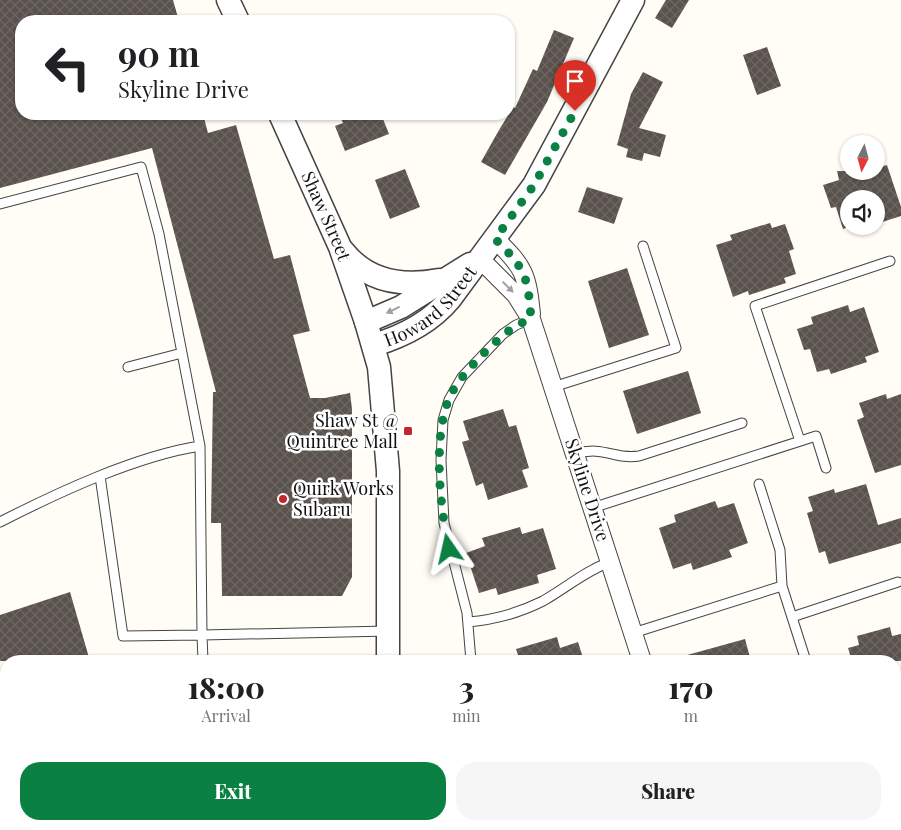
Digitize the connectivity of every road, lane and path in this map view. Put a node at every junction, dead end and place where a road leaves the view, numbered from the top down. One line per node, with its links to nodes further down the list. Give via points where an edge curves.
1 (228, 0): 3 (street)
2 (633, 0): 6 (street, Howard Street, via 549,159)
3 (235, 15)
4 (283, 120): 8 (street, Shaw Street)
5 (0, 204): 15 (lane, via 141,167 159,234)
6 (495, 239): 9 (street, Howard Street); 12 (street, Skyline Drive, via 523,270)
7 (643, 246): 17 (lane, via 676,348)
8 (340, 247): 11 (street, via 356,266 380,279 412,283); 13 (street, Shaw Street)
9 (479, 258): 11 (street, Howard Street); 12 (street, Skyline Drive, one-way to 12, via 516,295); 14 (street, Howard Street, via 450,299 428,321)
10 (890, 261): 19 (lane, via 755,306)
11 (447, 278): 13 (street, Howard Street, one-way to 13, via 401,307)
12 (531, 319): 17 (street, Skyline Drive); 31 (lane, via 509,329 468,370 453,392 443,420 444,523)
13 (366, 322): 14 (street, Howard Street)
14 (374, 345): 32 (street, Howard Street, via 382,387 387,447)
15 (182, 353): 16 (lane); 20 (lane)
16 (128, 367)
17 (553, 387): 21 (street, Skyline Drive)
18 (742, 423): 21 (lane, via 638,456 626,457 593,450)
19 (800, 442): 22 (lane, via 816,436); 25 (lane)
20 (200, 446): 23 (lane, via 180,449); 34 (lane)
21 (575, 454): 25 (street, Skyline Drive)
22 (826, 468)
23 (100, 476): 26 (lane); 34 (lane, via 123,636)
24 (759, 484): 29 (lane, via 780,550)
25 (592, 508): 27 (street, Skyline Drive)
26 (0, 522)
27 (610, 562): 31 (lane, via 585,573 535,604); 33 (street, Skyline Drive)
28 (898, 582): 30 (lane)
29 (782, 586): 30 (lane); 33 (lane)
30 (792, 616): 39 (lane)
31 (468, 622): 37 (lane)
32 (389, 631): 34 (lane); 36 (street, Howard Street)
33 (633, 633): 38 (street, Skyline Drive)
34 (202, 635): 35 (lane)
35 (203, 655)
36 (388, 655)
37 (471, 655)
38 (640, 655)
39 (804, 655)

